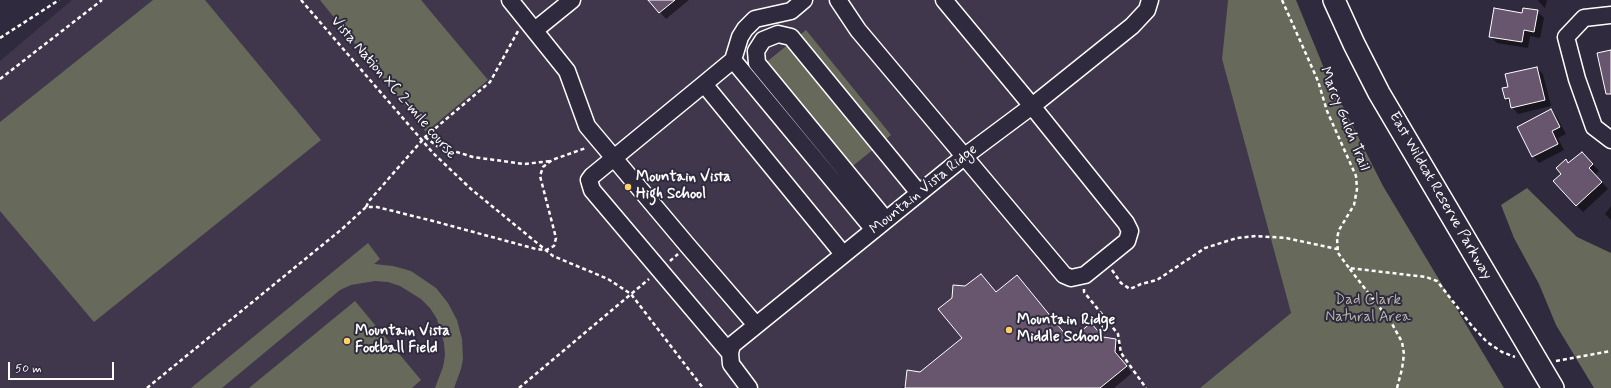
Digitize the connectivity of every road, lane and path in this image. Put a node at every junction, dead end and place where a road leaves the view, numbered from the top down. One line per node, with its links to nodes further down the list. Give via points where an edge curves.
1 (59, 0): 14 (path)
2 (102, 0): 16 (path)
3 (302, 0): 21 (path, Vista Nation XC 2-mile course)
4 (510, 0): 13 (street)
5 (572, 0): 13 (street)
6 (804, 0): 15 (street, via 791,11 755,19 740,37)
7 (838, 0): 23 (street, via 858,30)
8 (944, 0): 18 (street)
9 (1150, 0): 18 (street, Mountain Vista Ridge, via 1147,10 1132,26)
10 (1282, 0): 30 (path, Marcy Gulch Trail, via 1356,176 1356,197 1339,230)
11 (1334, 0): 41 (main road, East Wildcat Reserve Parkway, via 1379,93)
12 (1611, 15): 20 (street, via 1584,18 1566,37 1594,127)
13 (531, 26): 19 (path, via 518,31 490,82); 22 (street, via 567,71 587,126)
14 (0, 38)
15 (733, 60): 17 (street); 28 (street)
16 (0, 79)
17 (704, 84): 24 (street); 32 (street)
18 (1032, 106): 23 (street, Mountain Vista Ridge); 33 (street, via 1130,231 1127,240)
19 (425, 137): 21 (path); 25 (path, via 437,146 473,157 524,164)
20 (1611, 140)
21 (421, 141): 27 (path); 31 (path, Vista Nation XC 2-mile course, via 471,189)
22 (600, 143): 24 (street); 25 (path)
23 (965, 156): 26 (street, Mountain Vista Ridge); 36 (street, via 1064,275 1071,278)
24 (613, 159): 29 (street); 35 (street, via 589,180 592,190)
25 (552, 160): 31 (path, via 543,167 540,176 556,238 554,246)
26 (919, 193): 28 (street, Mountain Vista Ridge); 28 (street, via 791,37 778,34 763,40 756,51 757,63)
27 (366, 207): 31 (path, via 392,211); 42 (path)
28 (880, 225): 32 (street, Mountain Vista Ridge)
29 (688, 246): 35 (path); 38 (street)
30 (1338, 249): 33 (path, via 1286,238 1237,238 1205,248 1157,280 1130,289 1121,283); 34 (path, via 1342,260)
31 (546, 250): 37 (path, Vista Nation XC 2-mile course, via 559,259 608,279)
32 (844, 254): 38 (street, Mountain Vista Ridge)
33 (1105, 258): 36 (street)
34 (1349, 268): 41 (path, via 1426,277 1437,281 1487,342 1502,352); 47 (path, via 1392,322 1402,342 1404,354)
35 (659, 270): 37 (path); 40 (street)
36 (1085, 274): 46 (path, via 1084,292 1118,334 1121,353)
37 (631, 294): 43 (path); 44 (path, Vista Nation XC 2-mile course)
38 (756, 325): 40 (street, Mountain Vista Ridge, via 732,345)
39 (1611, 351): 41 (path)
40 (730, 353): 45 (street, via 731,364)
41 (1539, 365): 48 (main road, East Wildcat Reserve Parkway)
42 (147, 388)
43 (519, 388)
44 (703, 388)
45 (749, 388)
46 (1146, 388)
47 (1397, 388)
48 (1553, 388)

